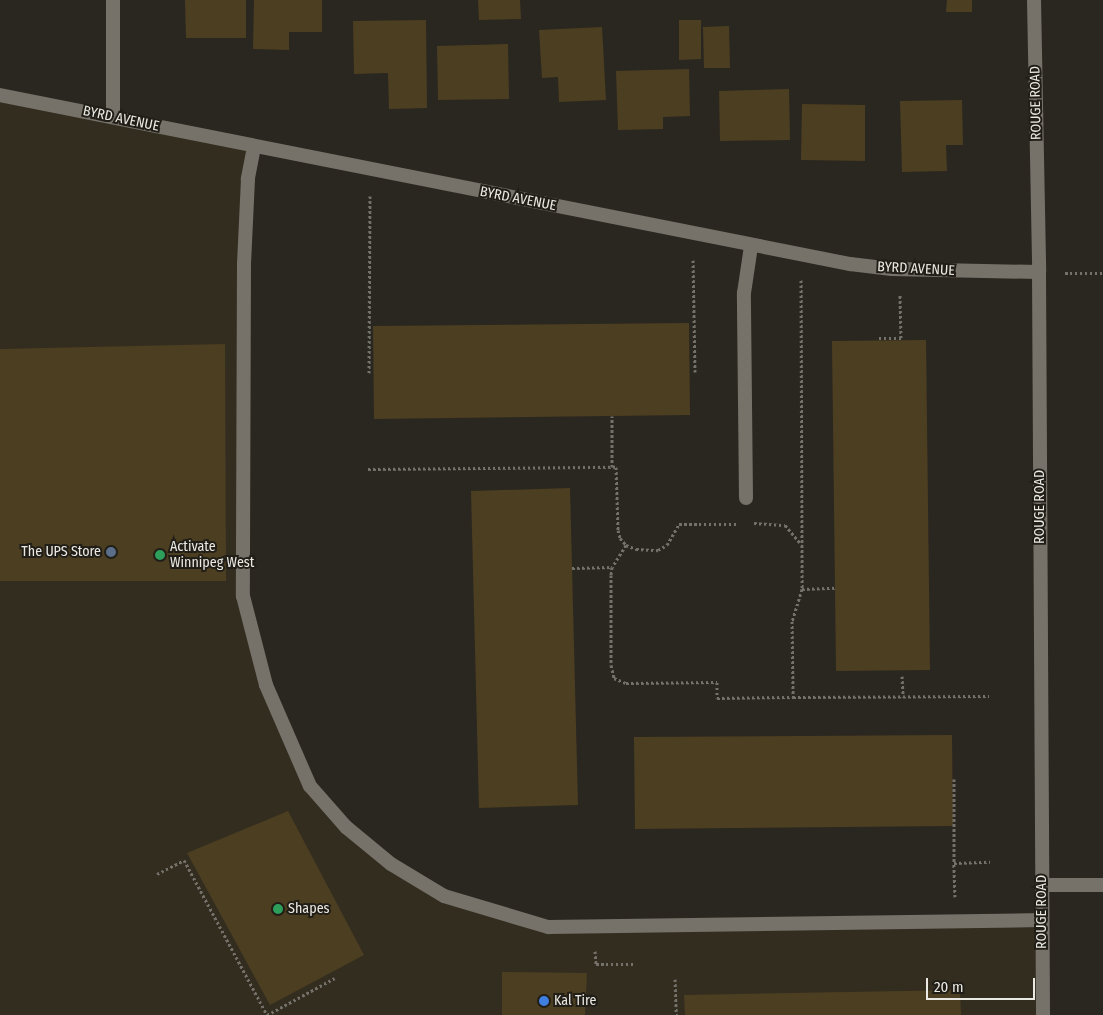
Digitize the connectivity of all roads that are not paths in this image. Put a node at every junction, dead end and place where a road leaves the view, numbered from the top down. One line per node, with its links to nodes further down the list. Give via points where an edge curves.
1 (113, 0): 4 (street)
2 (1034, 0): 7 (street, ROUGE ROAD)
3 (0, 95): 4 (street, BYRD AVENUE)
4 (113, 117): 5 (street, BYRD AVENUE)
5 (254, 147): 6 (street, BYRD AVENUE); 11 (street, via 248,179 244,263 243,596 266,685 310,786 346,827 391,864 444,896 548,927)
6 (751, 246): 7 (street, BYRD AVENUE, via 850,264 900,269); 8 (street, via 744,293)
7 (1039, 272): 9 (street, ROUGE ROAD)
8 (746, 498)
9 (1042, 885): 10 (street); 11 (street, ROUGE ROAD)
10 (1103, 885)
11 (1042, 920): 12 (street, ROUGE ROAD)
12 (1043, 1015)

